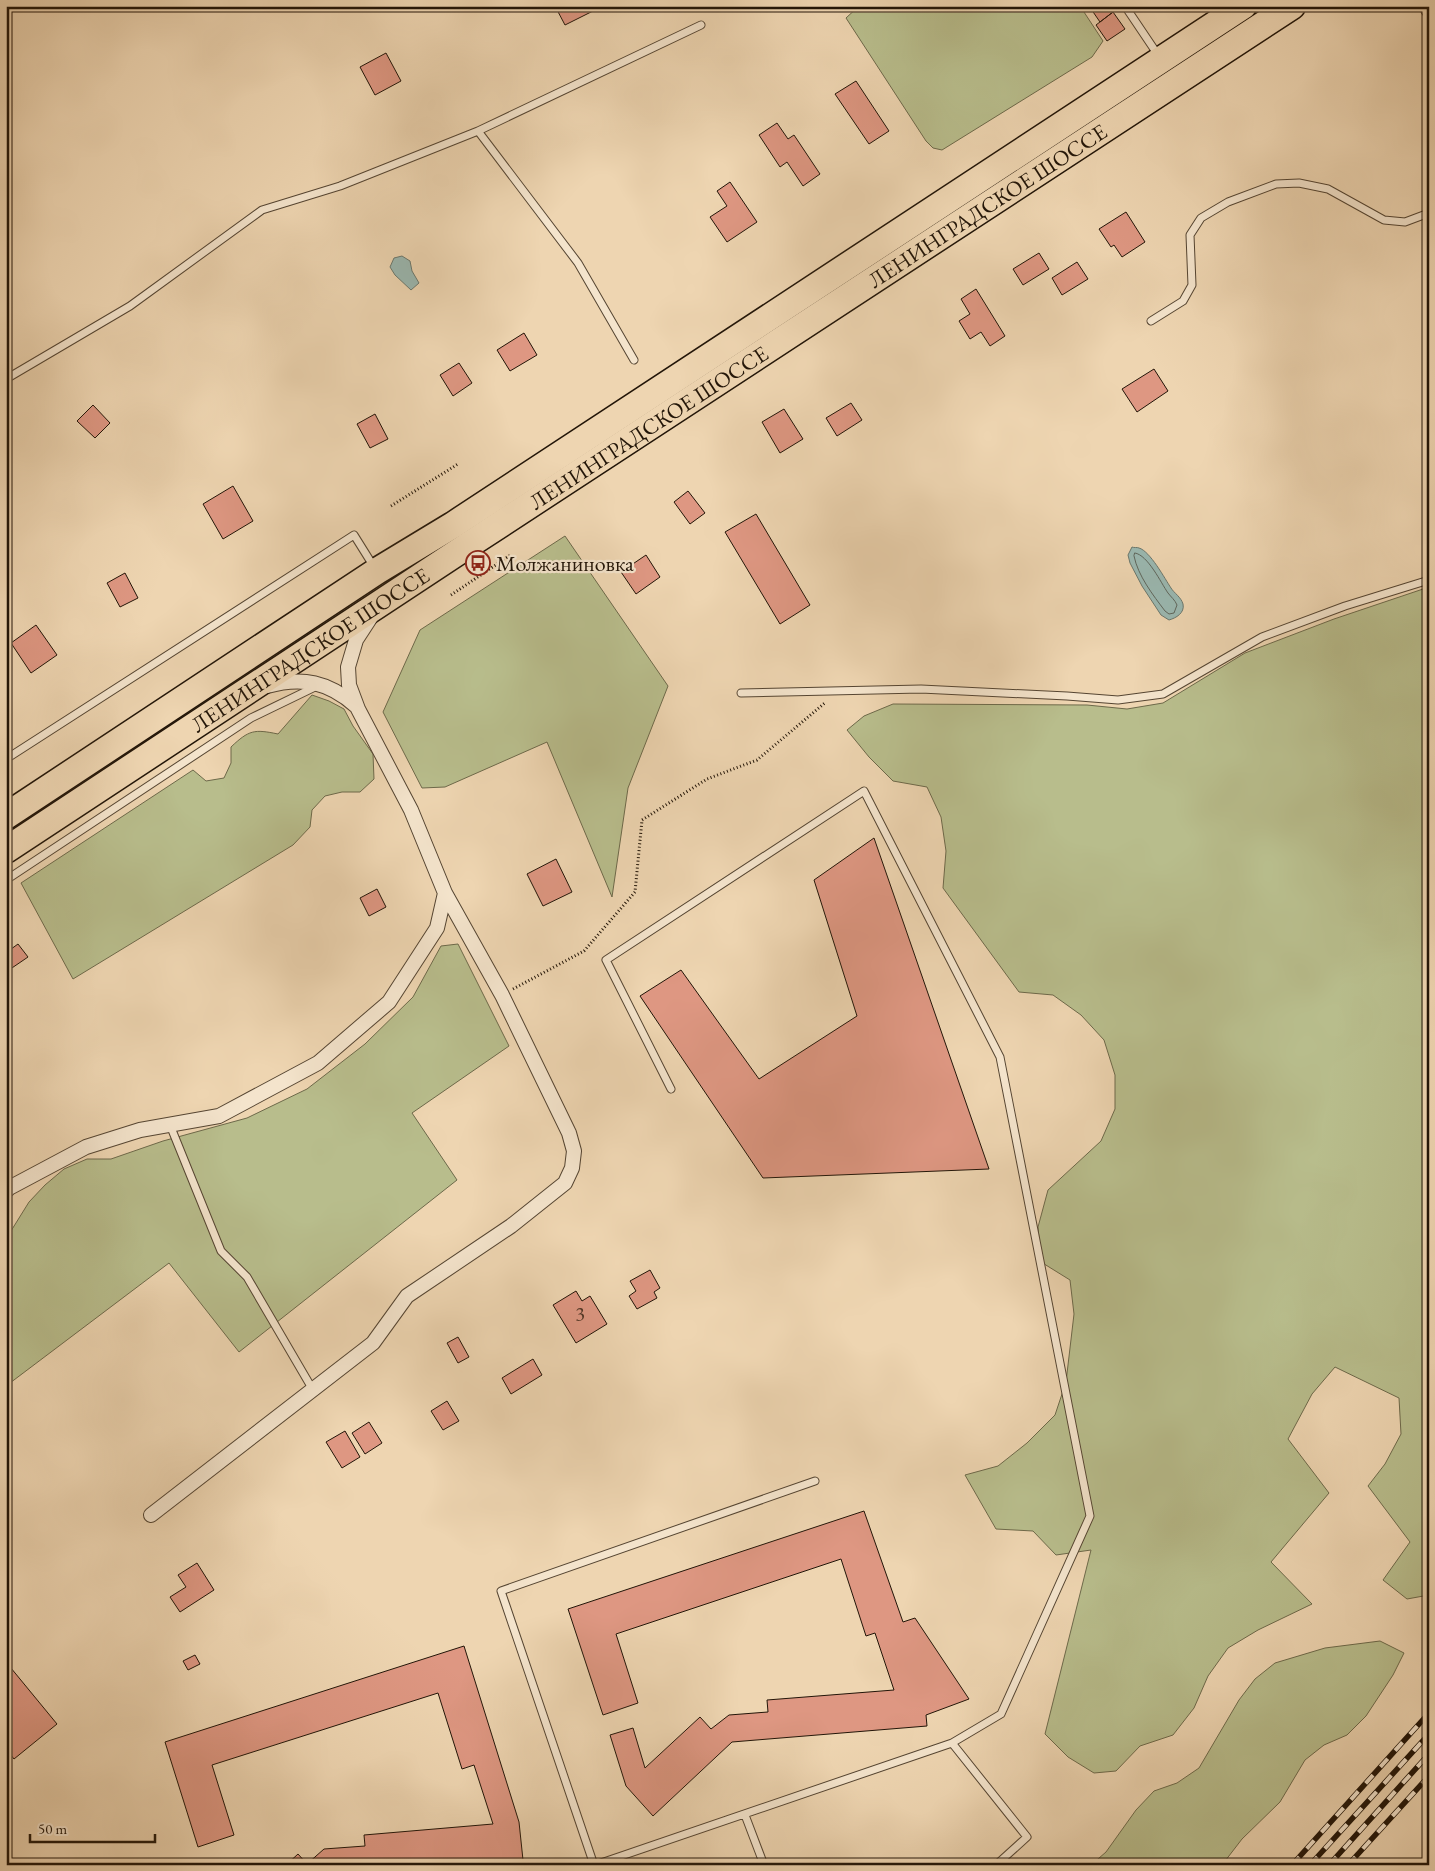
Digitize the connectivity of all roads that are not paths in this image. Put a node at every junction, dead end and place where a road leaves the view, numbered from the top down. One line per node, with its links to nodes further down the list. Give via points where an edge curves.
1 (1124, 6): 7 (lane)
2 (1243, 6): 7 (highway, ЛЕНИНГРАДСКОЕ ШОССЕ)
3 (1292, 6): 15 (highway, ЛЕНИНГРАДСКОЕ ШОССЕ)
4 (1426, 6): 5 (street)
5 (1429, 11)
6 (701, 25): 8 (lane)
7 (1161, 60): 13 (highway, ЛЕНИНГРАДСКОЕ ШОССЕ)
8 (478, 132): 11 (lane, via 578,263); 12 (lane, via 340,186 262,210 130,306)
9 (1429, 213): 10 (lane, via 1405,222 1384,220 1328,189 1299,183 1276,184 1228,202 1201,218 1190,235 1192,285 1183,301)
10 (1151, 321)
11 (634, 360)
12 (6, 379)
13 (377, 572): 20 (lane, via 354,535); 21 (highway, ЛЕНИНГРАДСКОЕ ШОССЕ)
14 (1429, 580): 17 (lane, via 1345,606 1262,637 1163,694 1118,700 921,689)
15 (382, 602): 18 (highway, ЛЕНИНГРАДСКОЕ ШОССЕ); 19 (street, via 356,640 348,667 349,685)
16 (320, 684): 18 (street, via 298,680 281,682); 19 (street, via 343,695); 23 (lane, via 251,718)
17 (741, 693)
18 (239, 697): 22 (highway, ЛЕНИНГРАДСКОЕ ШОССЕ)
19 (358, 709): 24 (street, via 411,810)
20 (6, 759)
21 (6, 816)
22 (6, 850)
23 (6, 880)
24 (445, 893): 26 (street, via 437,928 389,1002 318,1063 219,1116); 28 (street, via 502,996 569,1133 574,1152 572,1168 565,1183 511,1226 407,1296 374,1343)
25 (671, 1089): 31 (lane, via 606,960 864,792 1000,1058 1090,1516 1001,1714)
26 (170, 1125): 27 (street, via 140,1130 86,1147); 28 (lane, via 221,1251 247,1277)
27 (6, 1191)
28 (313, 1390): 30 (street)
29 (815, 1481): 33 (lane, via 501,1591)
30 (151, 1515)
31 (952, 1743): 32 (lane); 35 (lane, via 1027,1837)
32 (745, 1815): 33 (lane); 34 (lane)
33 (595, 1865)
34 (764, 1865)
35 (996, 1865)

